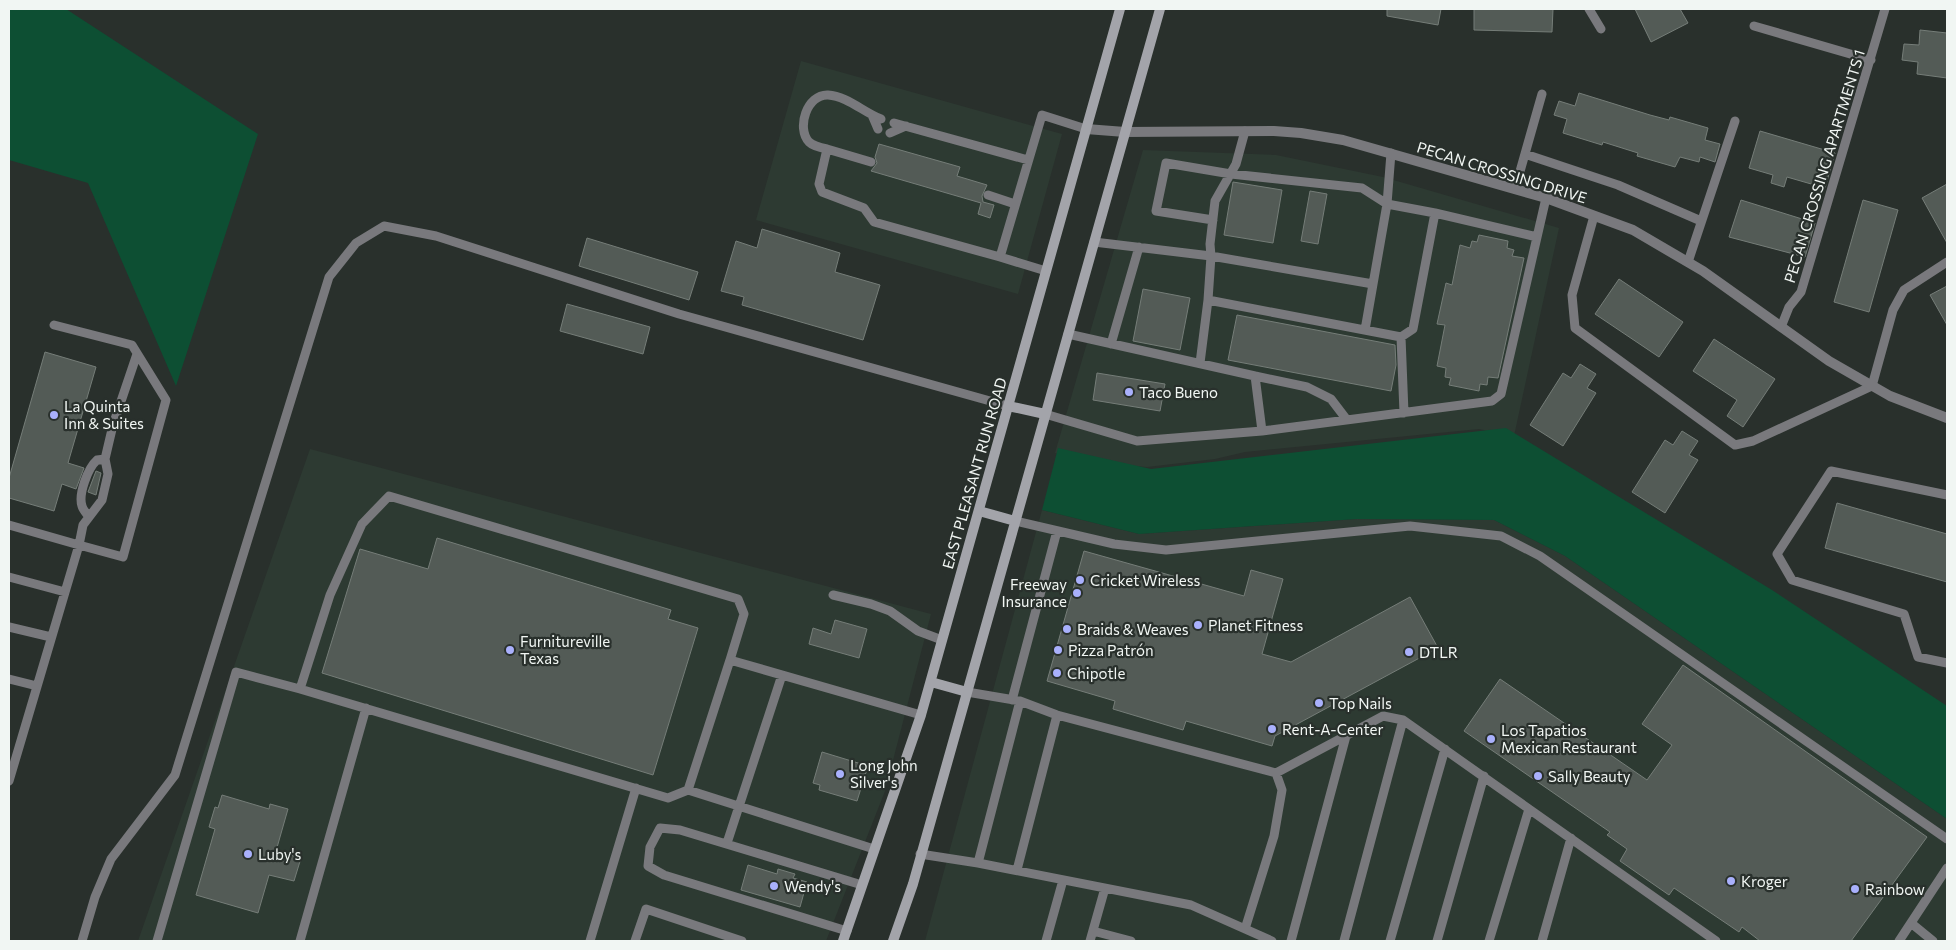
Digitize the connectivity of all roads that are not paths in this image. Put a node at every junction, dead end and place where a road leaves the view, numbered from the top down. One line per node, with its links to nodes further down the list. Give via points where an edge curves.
1 (1120, 9): 15 (main road, EAST PLEASANT RUN ROAD)
2 (1160, 9): 17 (main road)
3 (1589, 9): 6 (lane)
4 (1886, 9): 7 (lane, PECAN CROSSING APARTMENTS 1)
5 (1754, 26): 7 (lane)
6 (1601, 29)
7 (1871, 60): 45 (lane, PECAN CROSSING APARTMENTS 1, via 1801,292 1789,307)
8 (1542, 94): 21 (lane)
9 (882, 115): 10 (lane)
10 (872, 116): 14 (lane); 19 (lane, via 837,96 816,97 808,108 804,135 811,144)
11 (895, 119): 13 (lane)
12 (1735, 121): 33 (lane)
13 (906, 126): 18 (lane); 22 (lane)
14 (878, 129)
15 (1086, 129): 17 (street, PECAN CROSSING DRIVE); 22 (lane, via 1042,115); 41 (main road, EAST PLEASANT RUN ROAD)
16 (1245, 131): 17 (street, PECAN CROSSING DRIVE); 20 (street, PECAN CROSSING DRIVE, via 1274,131 1343,140); 24 (lane)
17 (1125, 132): 35 (main road)
18 (890, 133)
19 (827, 149): 23 (lane); 38 (lane, via 819,184 822,192 864,208 874,222)
20 (1391, 154): 25 (street, PECAN CROSSING DRIVE); 29 (lane)
21 (1525, 154): 25 (lane); 33 (lane, via 1618,185)
22 (1028, 160): 28 (lane)
23 (870, 162)
24 (1230, 174): 29 (lane, via 1362,188); 32 (lane, via 1215,202); 32 (lane, via 1166,163 1156,211)
25 (1515, 189): 27 (street, PECAN CROSSING DRIVE)
26 (988, 195): 28 (lane)
27 (1546, 198): 31 (street, PECAN CROSSING DRIVE); 34 (lane)
28 (1016, 204): 38 (lane)
29 (1387, 204): 30 (lane); 42 (lane)
30 (1435, 213): 34 (lane); 48 (lane, via 1413,329)
31 (1594, 216): 39 (street, PECAN CROSSING DRIVE, via 1633,230); 53 (lane, via 1572,295 1575,328 1735,445 1753,440)
32 (1213, 220): 37 (lane)
33 (1702, 221): 39 (lane)
34 (1537, 237): 55 (lane, via 1501,394 1483,403)
35 (1094, 242): 36 (lane); 47 (main road)
36 (1139, 247): 37 (lane); 49 (lane)
37 (1212, 256): 42 (lane); 43 (lane)
38 (1000, 257): 41 (lane)
39 (1688, 262): 45 (street, PECAN CROSSING DRIVE)
40 (1947, 262): 53 (lane, via 1904,290 1893,310)
41 (1046, 270): 54 (main road, EAST PLEASANT RUN ROAD)
42 (1373, 284): 46 (lane)
43 (1208, 300): 46 (lane); 51 (lane)
44 (54, 325): 50 (lane, via 132,345)
45 (1781, 326): 53 (street, PECAN CROSSING DRIVE, via 1829,361)
46 (1365, 330): 48 (lane)
47 (1068, 334): 49 (lane); 56 (main road)
48 (1401, 337): 55 (lane)
49 (1111, 344): 51 (lane)
50 (137, 354): 60 (lane); 67 (lane, via 166,400 123,557)
51 (1200, 363): 52 (lane)
52 (1255, 376): 58 (lane, via 1307,387 1332,399); 59 (lane)
53 (1872, 386): 57 (street, PECAN CROSSING DRIVE)
54 (1008, 406): 56 (main road); 62 (main road, EAST PLEASANT RUN ROAD); 111 (lane, via 680,314 436,236 384,226 356,243 330,277 175,775 111,859)
55 (1404, 413): 58 (lane)
56 (1045, 414): 59 (lane, via 1137,441); 64 (main road)
57 (1947, 418)
58 (1347, 420): 59 (lane)
59 (1262, 431)
60 (105, 459): 63 (lane, via 108,474 102,500); 63 (lane, via 92,465 81,497)
61 (1947, 495): 75 (lane, via 1831,471 1777,554 1792,580 1904,614 1918,657)
62 (979, 511): 64 (main road); 73 (main road, EAST PLEASANT RUN ROAD)
63 (88, 517): 67 (lane, via 82,525)
64 (1015, 521): 66 (lane); 81 (main road)
65 (9, 525): 67 (lane)
66 (1056, 530): 82 (lane); 97 (lane, via 1114,544 1166,550 1410,526 1501,536 1540,556)
67 (79, 545): 69 (lane)
68 (9, 577): 69 (lane)
69 (65, 592): 72 (lane)
70 (832, 595): 73 (lane, via 890,611 918,631)
71 (9, 627): 72 (lane)
72 (51, 637): 79 (lane)
73 (942, 640): 78 (main road, EAST PLEASANT RUN ROAD)
74 (730, 660): 76 (lane); 80 (lane, via 744,614 738,599 390,496 358,532 330,595); 93 (lane)
75 (1947, 663)
76 (782, 674): 84 (lane); 94 (lane)
77 (9, 679): 79 (lane)
78 (931, 682): 81 (main road); 84 (main road, EAST PLEASANT RUN ROAD)
79 (37, 686): 91 (lane)
80 (300, 689): 83 (lane); 112 (lane, via 236,672)
81 (967, 692): 82 (lane); 100 (main road)
82 (1016, 701): 85 (lane); 101 (lane)
83 (366, 708): 92 (lane); 113 (lane)
84 (921, 715): 99 (main road, EAST PLEASANT RUN ROAD)
85 (1057, 715): 89 (lane); 102 (lane)
86 (1403, 720): 87 (lane, via 1383,716); 88 (lane); 123 (lane)
87 (1346, 736): 89 (lane); 122 (lane)
88 (1445, 749): 90 (lane); 124 (lane)
89 (1276, 773): 108 (lane, via 1282,790 1274,836)
90 (1484, 776): 95 (lane); 125 (lane)
91 (9, 781)
92 (636, 788): 93 (lane, via 668,798); 114 (lane)
93 (688, 790): 94 (lane)
94 (739, 806): 98 (lane); 99 (lane)
95 (1529, 809): 96 (lane); 126 (lane)
96 (1571, 838): 127 (lane); 128 (lane)
97 (1947, 839)
98 (727, 843): 105 (lane); 110 (lane, via 660,828 650,847 648,866 664,875)
99 (874, 850): 105 (main road, EAST PLEASANT RUN ROAD)
100 (920, 854): 101 (lane); 117 (main road)
101 (978, 863): 102 (lane)
102 (1017, 870): 104 (lane)
103 (1946, 874): 107 (lane)
104 (1064, 880): 106 (lane); 118 (lane)
105 (862, 885): 110 (main road, EAST PLEASANT RUN ROAD)
106 (1105, 888): 108 (lane, via 1191,905); 109 (lane)
107 (1911, 923): 129 (lane); 130 (lane)
108 (1245, 929): 121 (lane)
109 (1092, 931): 119 (lane); 120 (lane)
110 (845, 936)
111 (82, 941)
112 (157, 941)
113 (300, 941)
114 (590, 941)
115 (635, 941): 116 (lane, via 646,909)
116 (742, 941)
117 (893, 941)
118 (1046, 941)
119 (1090, 941)
120 (1131, 941)
121 (1272, 941)
122 (1291, 941)
123 (1344, 941)
124 (1390, 941)
125 (1437, 941)
126 (1489, 941)
127 (1542, 941)
128 (1716, 941)
129 (1899, 941)
130 (1933, 941)

